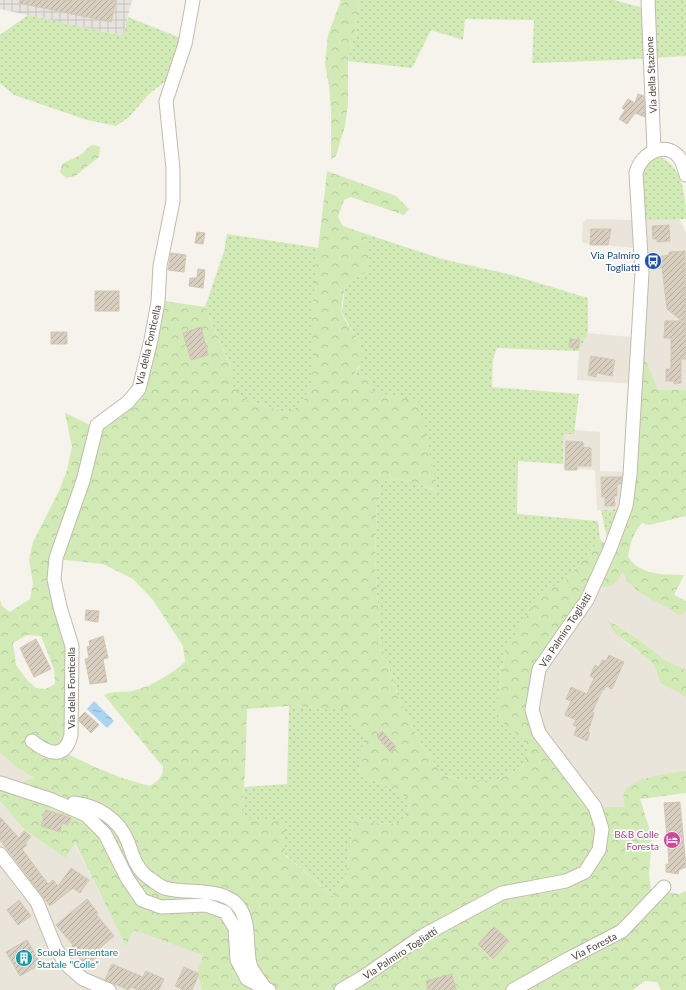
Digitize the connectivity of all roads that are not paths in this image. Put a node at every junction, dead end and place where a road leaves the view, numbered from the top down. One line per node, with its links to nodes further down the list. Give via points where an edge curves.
1 (194, 0): 5 (street, Via della Fonticella, via 185,44 166,101 173,169 173,201 160,266 158,302 139,389 128,402 97,425 83,481 56,558 54,579 72,646 69,745 62,751 55,752 47,751)
2 (648, 0): 3 (street, Via della Stazione)
3 (654, 151): 4 (street, via 664,150 675,154); 12 (street, Via Palmiro Togliatti, via 642,158 636,173 642,273 626,506 587,600 539,669 532,710 539,733 595,807 602,829 599,850 585,872 566,881 502,893 424,935)
4 (686, 175)
5 (32, 741)
6 (0, 783): 7 (street)
7 (52, 800): 10 (street, via 86,815 106,834 127,878 142,900 161,907 206,905 225,912 235,928 237,960 247,979); 10 (street, via 83,804 104,812 119,827 135,864 147,877 164,887 230,898 241,910 248,935 250,965)
8 (0, 854): 11 (street, via 37,902 56,949 68,966 83,979)
9 (664, 887): 13 (street, Via Foresta, via 622,931)
10 (267, 989)
11 (109, 990)
12 (341, 990)
13 (513, 990)

